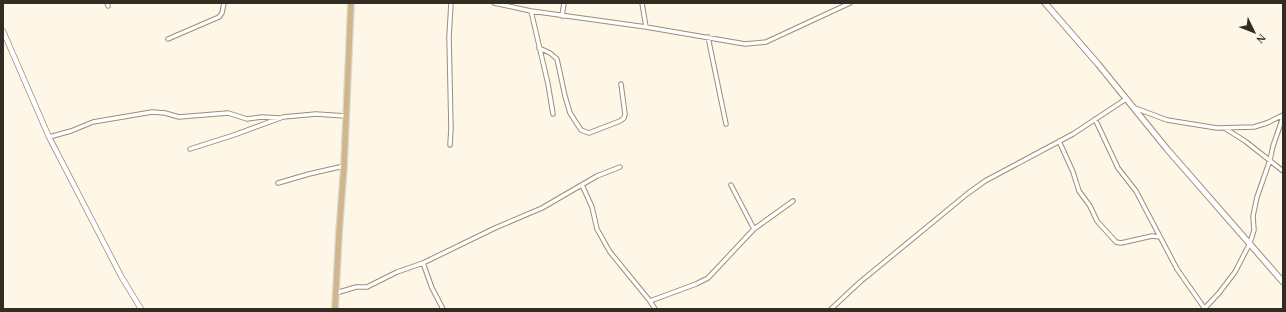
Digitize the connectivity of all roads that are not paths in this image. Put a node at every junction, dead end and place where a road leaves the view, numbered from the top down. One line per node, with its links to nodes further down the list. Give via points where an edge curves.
1 (224, 3): 14 (street, via 219,18)
2 (351, 3): 20 (main road)
3 (451, 3): 28 (street)
4 (494, 3): 9 (street)
5 (564, 3): 10 (street)
6 (642, 3): 11 (street)
7 (850, 3): 13 (street, via 766,42 745,44)
8 (1045, 3): 17 (main road)
9 (531, 11): 10 (street); 15 (street)
10 (562, 16): 11 (street)
11 (646, 27): 13 (street)
12 (3, 31): 26 (street)
13 (708, 38): 24 (street)
14 (168, 39)
15 (539, 48): 16 (street, via 557,59 570,113 586,133 620,122 624,118); 19 (street)
16 (621, 84)
17 (1126, 99): 18 (main road); 23 (street)
18 (1133, 108): 25 (street, via 1167,120); 40 (main road)
19 (553, 114)
20 (346, 116): 22 (street, via 302,114); 31 (main road)
21 (1283, 116): 25 (street, via 1254,127); 30 (street)
22 (279, 118): 26 (street, via 247,119 228,112 179,117 152,112 93,122); 29 (street, via 234,136)
23 (1095, 119): 27 (street); 39 (street, via 1118,168 1136,191)
24 (726, 124)
25 (1225, 128): 30 (street)
26 (49, 137): 45 (street, via 121,276)
27 (1059, 141): 39 (street, via 1079,191 1090,206 1096,221 1116,242); 49 (street, via 967,194)
28 (450, 145)
29 (190, 149)
30 (1270, 160): 33 (street); 40 (street, via 1257,197)
31 (344, 166): 34 (street); 43 (main road)
32 (620, 167): 35 (street)
33 (1283, 171)
34 (278, 183)
35 (582, 185): 41 (street, via 542,208); 44 (street, via 592,207 597,229 610,252)
36 (731, 186): 38 (street)
37 (793, 201): 38 (street)
38 (754, 229): 44 (street, via 708,278)
39 (1160, 237): 50 (street, via 1177,270)
40 (1250, 243): 42 (main road); 50 (street, via 1235,272)
41 (423, 263): 43 (street, via 367,287 356,287); 47 (street)
42 (1282, 278)
43 (336, 293): 46 (main road)
44 (650, 301): 48 (street)
45 (141, 309)
46 (335, 309)
47 (443, 309)
48 (655, 309)
49 (831, 309)
50 (1205, 309)

